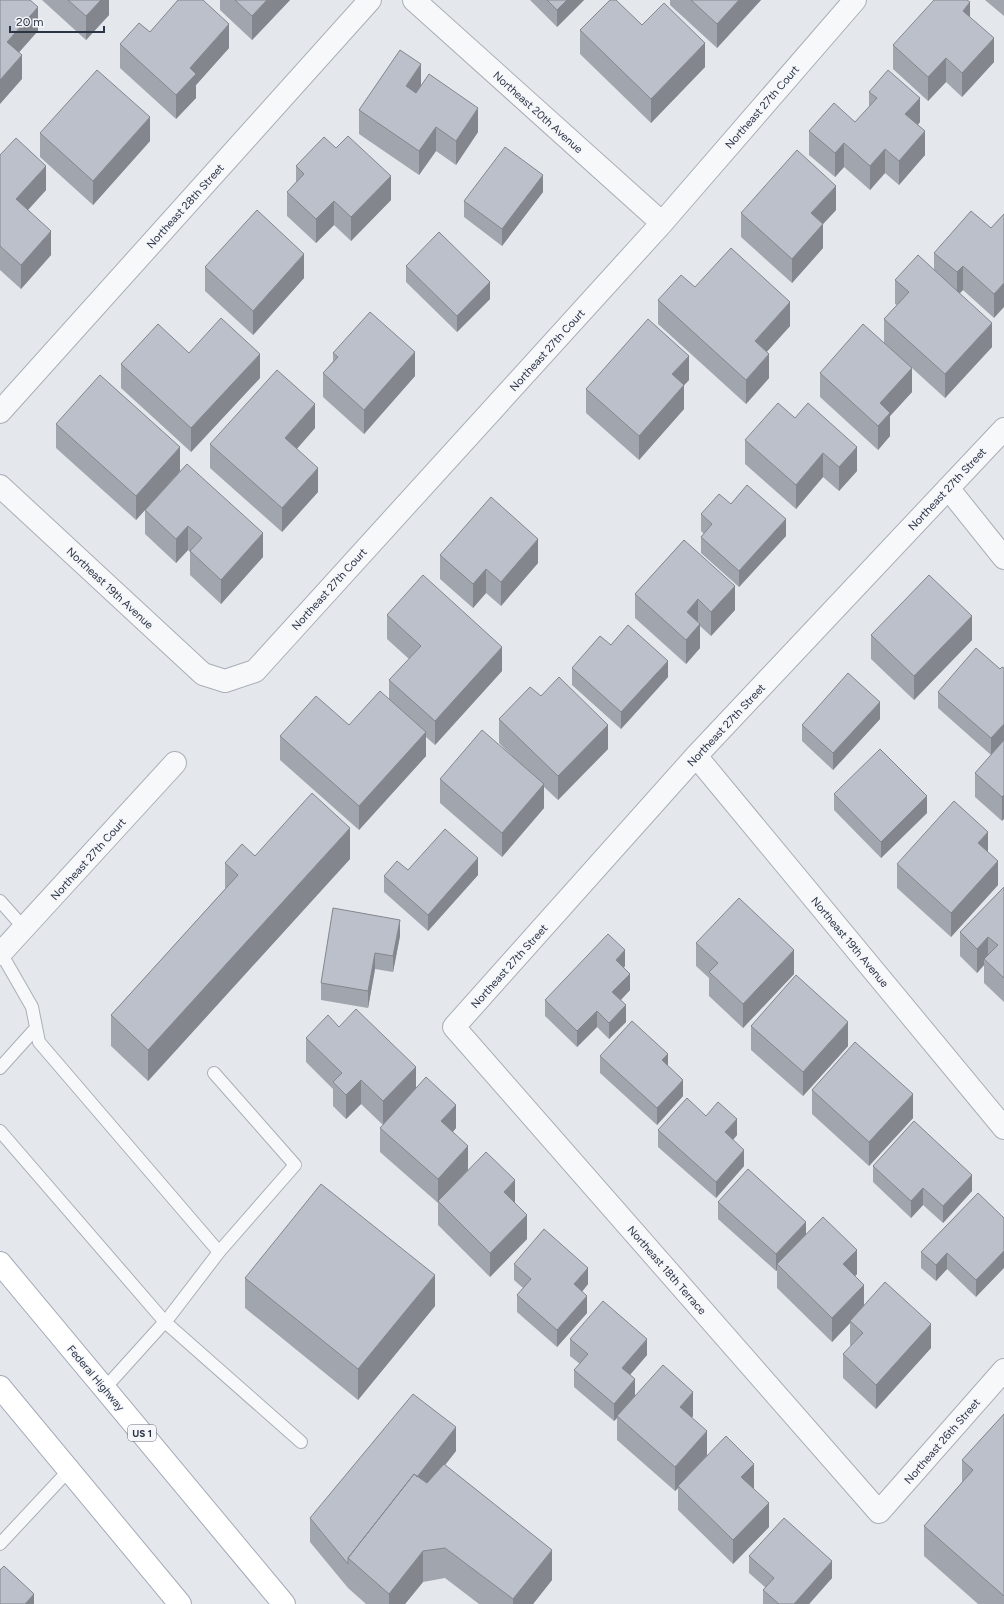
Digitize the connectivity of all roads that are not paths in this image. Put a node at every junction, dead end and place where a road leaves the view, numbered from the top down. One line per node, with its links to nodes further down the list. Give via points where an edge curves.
1 (370, 0): 5 (street, Northeast 28th Street)
2 (414, 0): 4 (street, Northeast 20th Avenue)
3 (855, 0): 4 (street, Northeast 27th Court)
4 (662, 223): 10 (street, Northeast 27th Court, via 255,671)
5 (0, 412)
6 (1004, 429): 8 (street, Northeast 27th Street)
7 (0, 486): 10 (street, Northeast 19th Avenue, via 203,674)
8 (948, 488): 9 (street); 11 (street, Northeast 27th Street)
9 (1004, 558)
10 (225, 681)
11 (696, 756): 16 (street, Northeast 27th Street); 20 (street, Northeast 19th Avenue)
12 (175, 763): 14 (street, Northeast 27th Court)
13 (0, 901): 14 (lane)
14 (24, 928): 15 (street, Northeast 27th Court)
15 (1, 953): 17 (lane, via 32,1007)
16 (454, 1027): 32 (street, Northeast 18th Terrace)
17 (36, 1028): 18 (lane); 22 (lane, via 39,1042)
18 (0, 1068)
19 (214, 1073): 22 (lane, via 294,1166)
20 (1004, 1128)
21 (0, 1131): 26 (lane)
22 (219, 1252): 26 (lane)
23 (0, 1263): 25 (main road, Federal Highway / US 1)
24 (0, 1280): 25 (main road)
25 (21, 1288): 29 (main road, Federal Highway / US 1)
26 (165, 1322): 29 (lane); 30 (lane)
27 (1004, 1370): 32 (street, Northeast 26th Street)
28 (0, 1387): 31 (main road)
29 (105, 1388): 35 (main road, Federal Highway / US 1)
30 (301, 1442)
31 (69, 1470): 33 (lane); 34 (main road)
32 (879, 1512)
33 (1, 1541)
34 (180, 1604)
35 (284, 1604)

